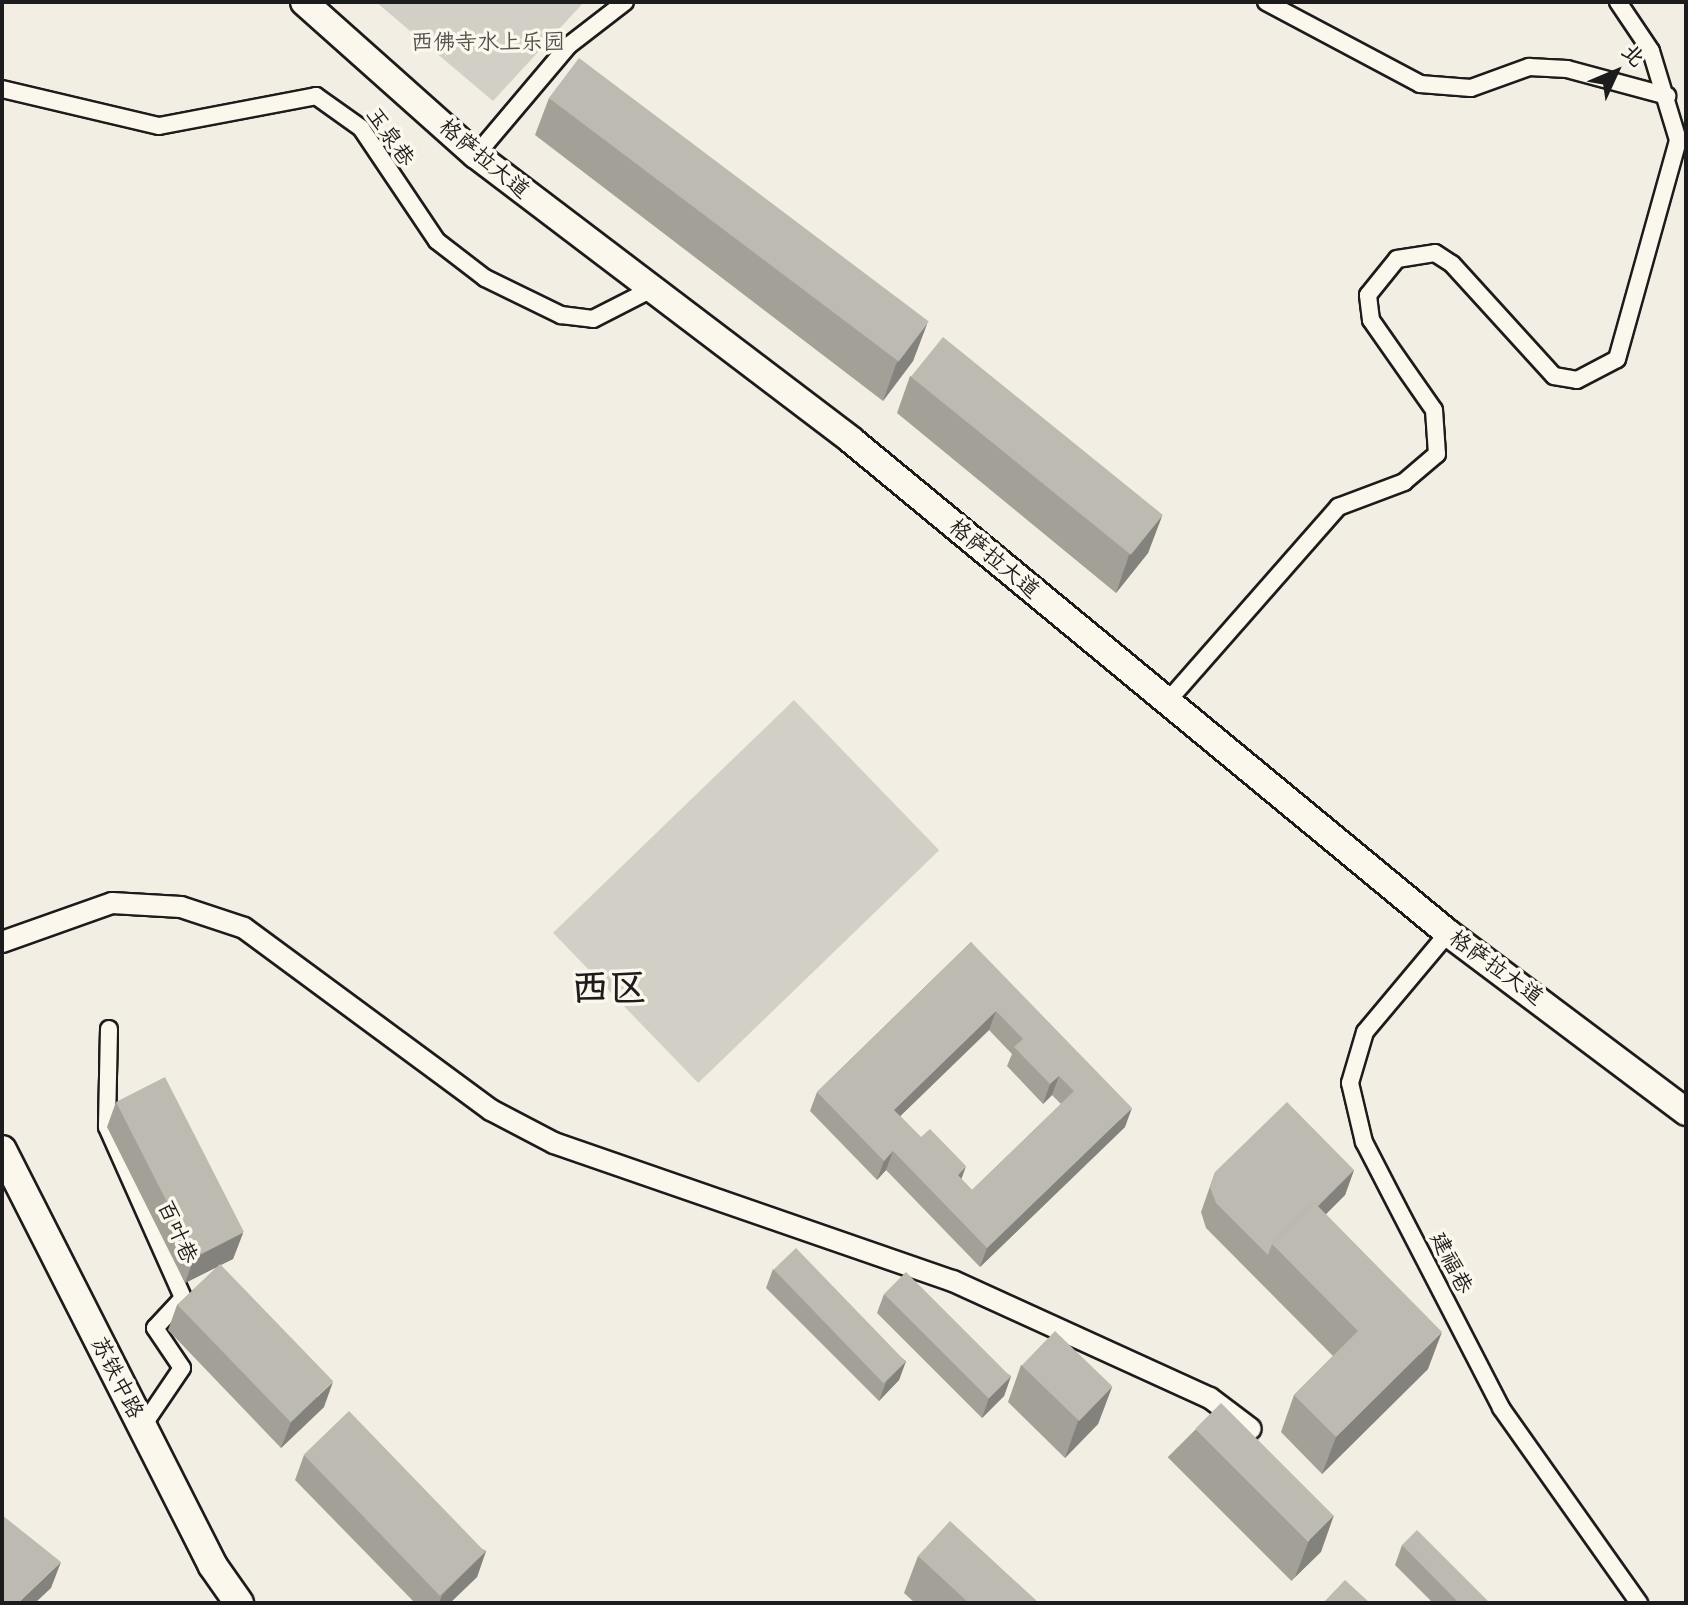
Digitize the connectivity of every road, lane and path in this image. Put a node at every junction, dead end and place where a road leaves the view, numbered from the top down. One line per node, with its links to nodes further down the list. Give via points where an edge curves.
1 (304, 2): 7 (main road, 格萨拉大道)
2 (625, 2): 7 (street, via 568,46)
3 (1266, 2): 6 (street, via 1420,84 1471,88 1529,67 1567,69)
4 (1618, 2): 6 (street, via 1651,51)
5 (2, 89): 8 (street, 玉泉巷, via 159,126 316,96 361,128 437,241 485,278 561,315 593,319)
6 (1667, 96): 9 (street, via 1678,140 1617,359 1577,380 1554,376 1452,264 1435,253 1397,259 1368,295 1371,320 1434,410 1437,454 1404,482 1338,507)
7 (476, 155): 8 (main road, 格萨拉大道)
8 (650, 290): 9 (main road, 格萨拉大道, via 851,440)
9 (1166, 703): 10 (main road, 格萨拉大道)
10 (1448, 933): 13 (main road, 格萨拉大道); 18 (street, 建福巷, via 1365,1032 1350,1083 1364,1142 1501,1408)
11 (2, 942): 16 (street, via 112,903 181,907 244,928 491,1110 554,1143 953,1281 1210,1398)
12 (109, 1029): 15 (street, 百叶巷, via 107,1127 183,1298 155,1328 182,1368)
13 (1686, 1112)
14 (2, 1150): 15 (highway, 苏铁中路)
15 (142, 1427): 17 (highway, 苏铁中路)
16 (1251, 1429)
17 (239, 1603)
18 (1639, 1603)

